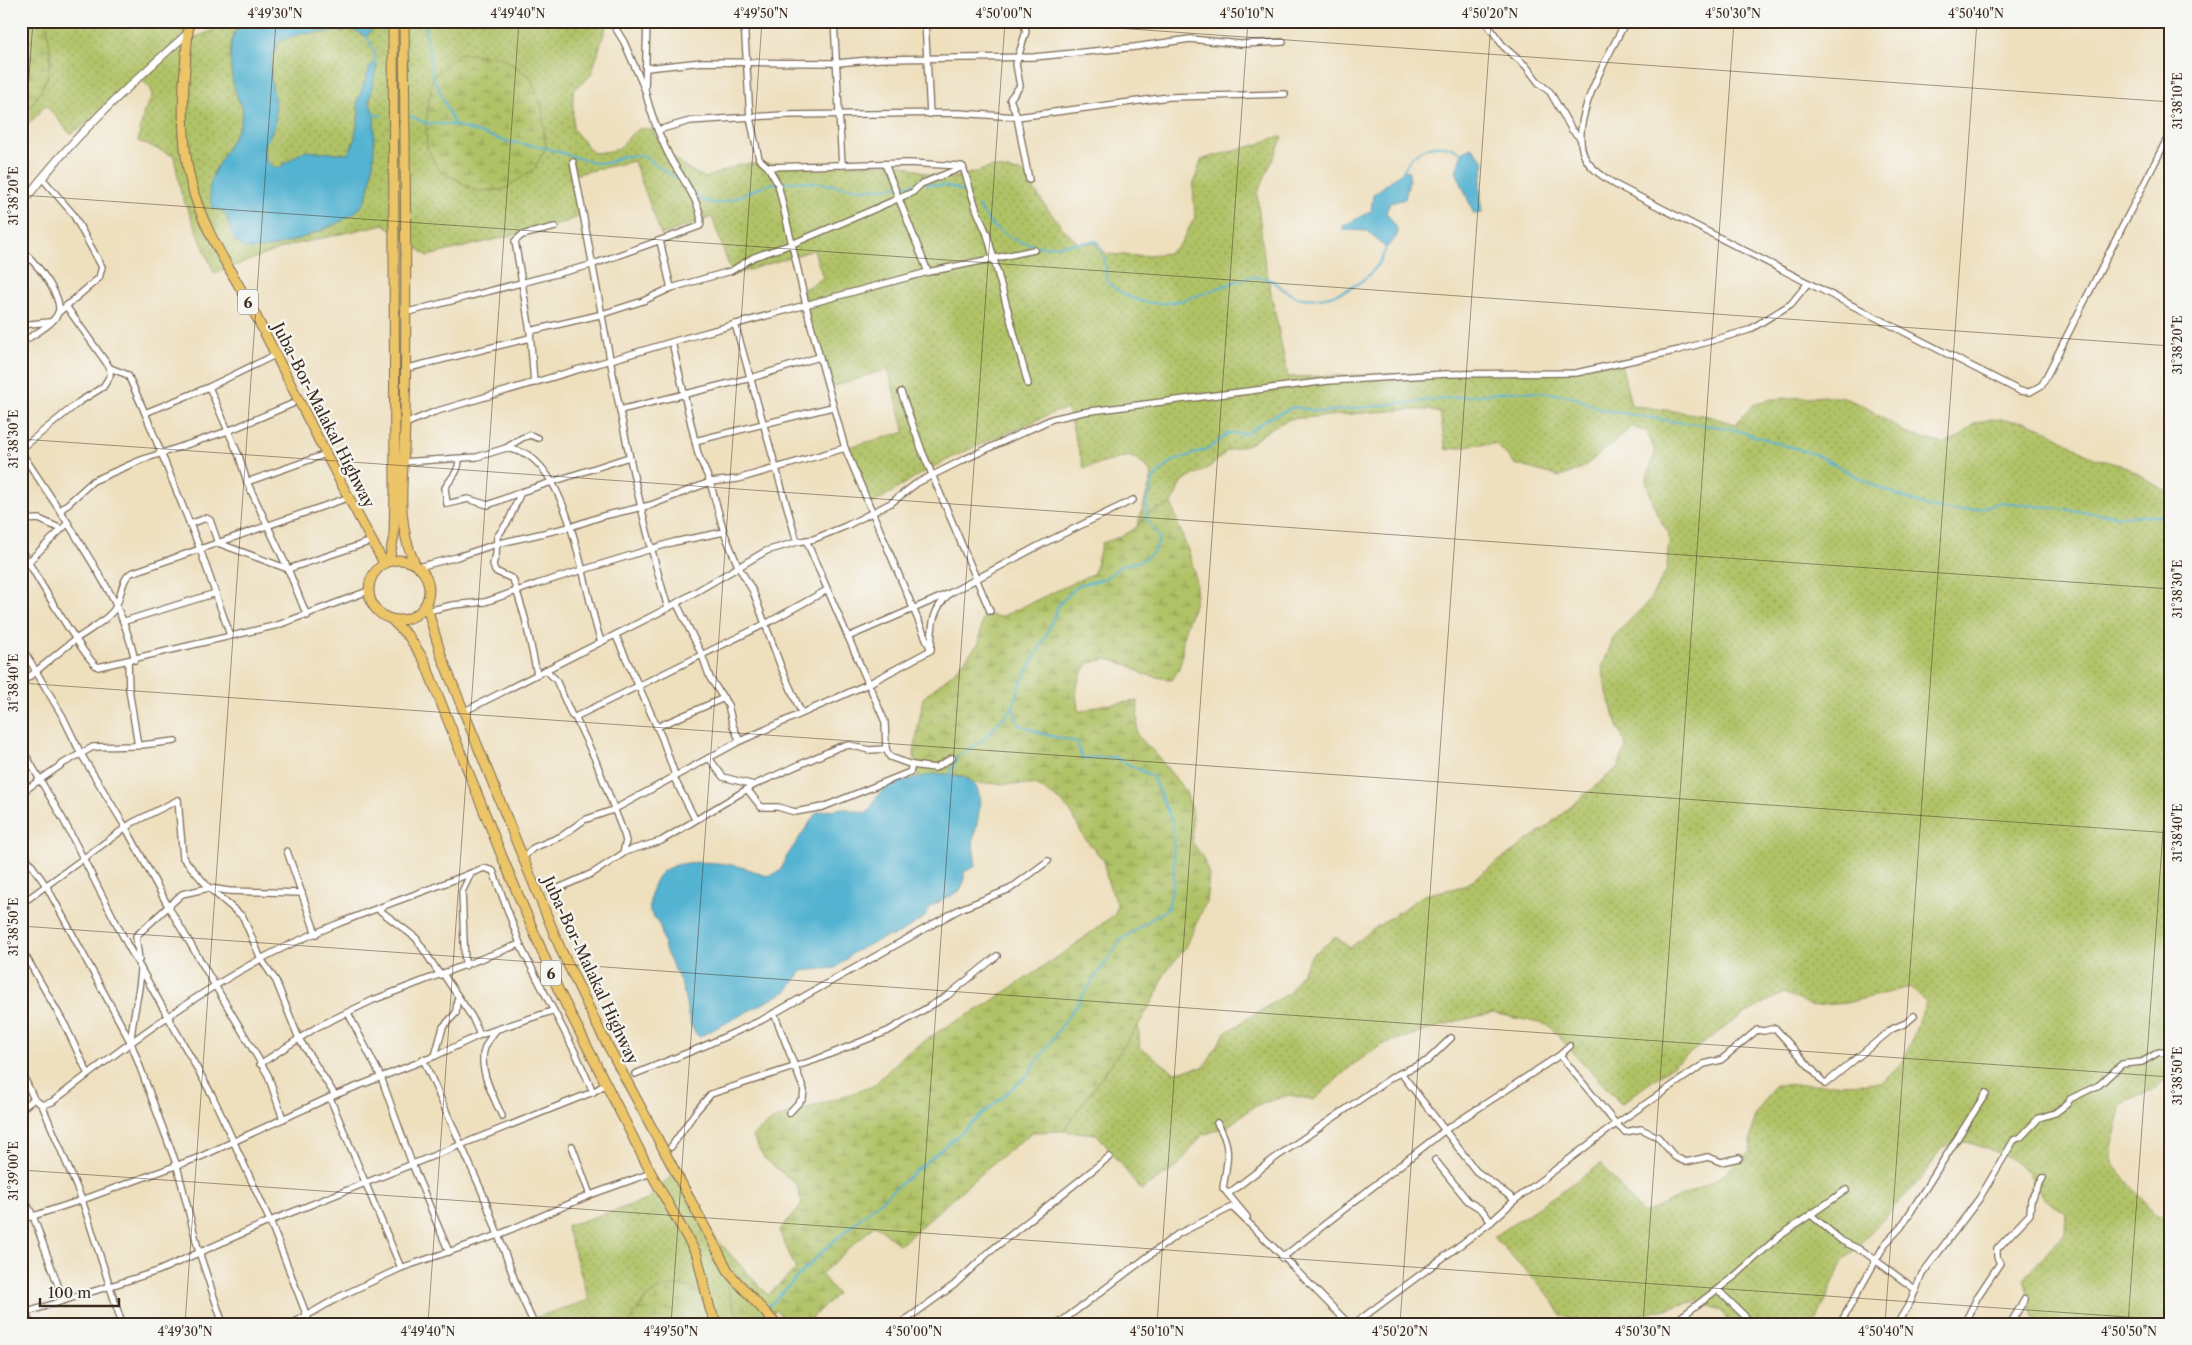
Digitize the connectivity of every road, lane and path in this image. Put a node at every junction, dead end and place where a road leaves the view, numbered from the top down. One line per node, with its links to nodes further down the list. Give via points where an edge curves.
1 (189, 21): 12 (main road, Juba-Bor-Malakal Highway / 6)
2 (393, 21): 115 (main road, Juba-Bor-Malakal Highway, via 395,490 394,535)
3 (404, 21): 51 (main road, Juba-Bor-Malakal Highway / 6)
4 (611, 21): 19 (street)
5 (647, 21): 18 (street)
6 (744, 21): 16 (street)
7 (834, 21): 17 (street)
8 (925, 21): 15 (street)
9 (1023, 21): 14 (street, via 1026,30)
10 (1485, 21): 27 (street, via 1504,47 1550,92)
11 (1626, 21): 27 (street, via 1588,98)
12 (188, 33): 33 (street, via 125,89); 60 (main road, Juba-Bor-Malakal Highway / 6, via 184,131 191,184 210,234)
13 (1283, 42): 14 (street, via 1241,44 1190,39 1043,56)
14 (1017, 55): 15 (street); 23 (street, via 1020,86 1010,99)
15 (926, 57): 17 (street); 22 (street)
16 (747, 62): 17 (street); 18 (street, via 702,62); 24 (street)
17 (837, 64): 21 (street)
18 (647, 68): 19 (street)
19 (645, 90): 25 (street)
20 (1285, 94): 23 (street, via 1169,96)
21 (840, 114): 22 (street); 24 (street); 30 (street)
22 (930, 114): 23 (street)
23 (1017, 117): 34 (street)
24 (750, 118): 25 (street, via 690,121); 32 (street, via 759,159)
25 (658, 130): 38 (street, via 675,167 691,189 701,223)
26 (2171, 131): 46 (street, via 2050,370 2036,390 2020,391)
27 (1580, 138): 46 (street, via 1587,161 1595,171 1616,185)
28 (573, 162): 43 (street)
29 (885, 164): 30 (street); 31 (street); 35 (street)
30 (842, 165): 32 (street)
31 (963, 166): 35 (street, via 921,184); 42 (street)
32 (768, 167): 39 (street, via 778,184)
33 (42, 178): 36 (street); 48 (street, via 73,214 102,267 99,278)
34 (1029, 180)
35 (898, 199): 39 (street); 44 (street)
36 (21, 205)
37 (555, 227): 45 (street, via 516,239)
38 (660, 240): 43 (street); 47 (street)
39 (792, 244): 47 (street, via 754,257 731,271); 49 (street)
40 (1034, 250): 42 (street)
41 (21, 251): 50 (street, via 36,265 58,300)
42 (994, 260): 44 (street); 67 (street)
43 (591, 266): 45 (street); 52 (street)
44 (928, 272): 49 (street)
45 (523, 282): 51 (street); 56 (street)
46 (1808, 283): 89 (street, via 1791,304 1749,330 1605,367 1576,373 1446,374 1328,381 1082,412 1052,419)
47 (671, 288): 52 (street)
48 (66, 306): 50 (street); 63 (street)
49 (806, 306): 54 (street); 61 (street)
50 (58, 313): 53 (street)
51 (404, 313): 64 (main road, Juba-Bor-Malakal Highway / 6)
52 (602, 314): 56 (street); 62 (street)
53 (52, 321): 55 (street); 59 (street)
54 (735, 324): 58 (street); 65 (street)
55 (21, 325)
56 (530, 331): 57 (street)
57 (530, 338): 64 (street); 66 (street)
58 (672, 342): 62 (street); 70 (street)
59 (21, 343)
60 (275, 355): 68 (street); 83 (main road, Juba-Bor-Malakal Highway / 6)
61 (819, 357): 65 (street); 72 (street)
62 (610, 361): 66 (street); 73 (street)
63 (110, 368): 74 (street, via 128,375); 82 (street, via 110,376 103,387 79,402)
64 (404, 369): 75 (main road, Juba-Bor-Malakal Highway / 6)
65 (751, 378): 70 (street); 76 (street)
66 (534, 383): 75 (street, via 434,412)
67 (1028, 384)
68 (209, 387): 74 (street); 77 (street)
69 (901, 392): 89 (street)
70 (682, 394): 73 (street); 79 (street)
71 (292, 404): 77 (street)
72 (832, 407): 76 (street); 81 (street)
73 (620, 410): 85 (street)
74 (145, 412): 84 (street)
75 (405, 424): 87 (main road, Juba-Bor-Malakal Highway / 6)
76 (763, 424): 79 (street); 88 (street)
77 (228, 431): 84 (street); 90 (street)
78 (538, 438): 80 (street, via 530,435)
79 (695, 441): 91 (street)
80 (506, 448): 86 (street); 92 (street, via 526,453 546,472)
81 (845, 448): 88 (street); 98 (street)
82 (21, 450): 97 (street)
83 (326, 454): 90 (street); 94 (main road, Juba-Bor-Malakal Highway / 6)
84 (161, 455): 97 (street, via 93,481); 101 (street)
85 (629, 457): 92 (street, via 590,468); 96 (street)
86 (459, 459): 87 (street); 93 (street, via 459,467 445,488 448,504 468,499 488,505)
87 (403, 462): 116 (main road, Juba-Bor-Malakal Highway / 6, via 404,536)
88 (776, 467): 91 (street, via 738,479); 108 (street)
89 (933, 475): 98 (street, via 917,482 891,503); 121 (street)
90 (247, 482): 102 (street)
91 (710, 482): 96 (street); 105 (street)
92 (552, 484): 93 (street); 103 (street)
93 (521, 492): 110 (street)
94 (350, 497): 102 (street); 107 (main road, Juba-Bor-Malakal Highway / 6)
95 (1133, 500): 121 (street)
96 (640, 508): 103 (street); 113 (street)
97 (61, 510): 100 (street)
98 (872, 513): 106 (street); 131 (street)
99 (21, 520): 104 (street, via 39,519)
100 (68, 523): 104 (street); 128 (street)
101 (190, 524): 109 (street, via 206,518 210,520); 112 (street)
102 (267, 525): 109 (street); 119 (street)
103 (570, 527): 110 (street); 120 (street)
104 (61, 528): 114 (street)
105 (724, 532): 113 (street); 117 (street)
106 (806, 540): 108 (street); 123 (street)
107 (372, 541): 115 (main road, Juba-Bor-Malakal Highway / 6); 119 (street)
108 (797, 542): 117 (street, via 766,551)
109 (218, 543): 112 (street); 119 (street)
110 (496, 544): 116 (street, via 457,557); 122 (street, via 495,571 513,579)
111 (21, 549): 114 (street)
112 (200, 549): 125 (street); 128 (street, via 131,572)
113 (650, 549): 120 (street); 130 (street)
114 (28, 562): 118 (street); 140 (street)
115 (386, 562): 116 (main road, via 401,560); 124 (main road, Juba-Bor-Malakal Highway, via 374,572)
116 (416, 565): 129 (main road, Juba-Bor-Malakal Highway / 6, via 428,583)
117 (738, 566): 127 (street); 136 (street, via 753,591)
118 (21, 568)
119 (288, 569): 133 (street)
120 (583, 570): 122 (street); 141 (street)
121 (976, 580): 126 (street); 132 (street)
122 (517, 590): 129 (street, via 485,602); 149 (street)
123 (827, 590): 136 (street); 139 (street)
124 (368, 591): 133 (street); 134 (main road, 6, via 377,612)
125 (216, 593): 135 (street); 137 (street)
126 (950, 593): 131 (street); 143 (street, via 937,606)
127 (677, 604): 130 (street); 144 (street)
128 (117, 605): 135 (street); 140 (street, via 100,623)
129 (426, 608): 134 (main road, via 411,618); 154 (main road, Juba-Bor-Malakal Highway / 6, via 441,655)
130 (668, 608): 138 (street)
131 (914, 608): 139 (street); 143 (street)
132 (990, 611)
133 (307, 616): 137 (street, via 278,626)
134 (392, 620): 221 (main road, 6, via 409,637 424,660 532,930)
135 (125, 621): 145 (street)
136 (765, 623): 144 (street); 155 (street)
137 (230, 635): 145 (street)
138 (616, 636): 141 (street); 152 (street)
139 (848, 637): 151 (street)
140 (77, 639): 146 (street, via 98,666); 148 (street)
141 (601, 642): 147 (street)
142 (21, 646): 148 (street)
143 (931, 650): 151 (street)
144 (702, 654): 152 (street); 153 (street, via 710,678)
145 (135, 660): 146 (street)
146 (128, 661): 160 (street)
147 (546, 670): 149 (street); 156 (street, via 556,680)
148 (37, 672): 150 (street); 163 (street)
149 (537, 674): 154 (street)
150 (21, 683)
151 (868, 684): 155 (street); 162 (street, via 885,722)
152 (638, 685): 156 (street); 157 (street)
153 (724, 698): 157 (street); 159 (street)
154 (465, 711): 179 (main road, Juba-Bor-Malakal Highway / 6)
155 (801, 712): 159 (street)
156 (575, 717): 172 (street, via 595,759)
157 (657, 727): 167 (street)
158 (175, 741): 160 (street)
159 (740, 741): 164 (street)
160 (138, 746): 163 (street, via 98,746)
161 (21, 747): 168 (street)
162 (886, 749): 166 (street, via 892,759); 169 (street, via 843,746)
163 (81, 754): 168 (street); 174 (street)
164 (708, 758): 167 (street); 169 (street, via 723,777)
165 (952, 758): 166 (street, via 935,768)
166 (912, 765): 170 (street, via 910,772 899,778 833,804 799,811 761,807)
167 (674, 775): 172 (street); 173 (street)
168 (40, 779): 171 (street); 178 (street)
169 (754, 785): 170 (street)
170 (747, 789): 173 (street)
171 (21, 793)
172 (612, 810): 177 (street, via 626,841); 179 (street, via 584,820 562,836 533,848)
173 (695, 819): 177 (street, via 661,841)
174 (126, 828): 178 (street); 183 (street, via 178,800 182,858); 187 (street)
175 (21, 850): 182 (street)
176 (287, 851): 185 (street)
177 (623, 853): 184 (street, via 593,873)
178 (84, 858): 182 (street); 195 (street)
179 (523, 858): 272 (main road, Juba-Bor-Malakal Highway / 6, via 561,950 603,1037 725,1266 740,1287)
180 (1048, 861): 201 (street, via 1010,889 960,909)
181 (471, 873): 188 (street); 190 (street, via 484,868 493,871); 194 (street, via 462,892)
182 (47, 887): 186 (street); 208 (street)
183 (209, 888): 185 (street); 187 (street, via 182,894); 193 (street, via 243,917)
184 (550, 892)
185 (302, 893): 189 (street)
186 (21, 904)
187 (168, 906): 195 (street, via 136,936); 197 (street)
188 (378, 909): 189 (street); 196 (street, via 416,938)
189 (316, 934): 193 (street)
190 (520, 944): 194 (street); 199 (street)
191 (21, 948): 218 (street, via 65,1025)
192 (997, 956): 215 (street, via 947,996 888,1031)
193 (261, 959): 197 (street); 207 (street, via 276,981)
194 (465, 966): 196 (street)
195 (141, 968): 203 (street); 208 (street)
196 (442, 974): 198 (street); 200 (street)
197 (216, 985): 203 (street); 214 (street)
198 (456, 995): 205 (street); 212 (street, via 456,1013 443,1027)
199 (552, 1011): 204 (street); 222 (street)
200 (348, 1013): 207 (street); 220 (street)
201 (774, 1013): 215 (street); 219 (street, via 722,1039)
202 (1914, 1016): 232 (street, via 1906,1024 1892,1029 1825,1084 1775,1028 1764,1032 1756,1030 1721,1060 1704,1064)
203 (169, 1017): 208 (street); 234 (street)
204 (496, 1030): 205 (street); 229 (street, via 482,1058)
205 (480, 1035): 212 (street)
206 (1451, 1038): 217 (street, via 1427,1061)
207 (299, 1039): 214 (street); 224 (street)
208 (131, 1043): 218 (street); 242 (street)
209 (1570, 1046): 211 (street)
210 (2168, 1053): 266 (street, via 2159,1052 2142,1062 2122,1064 2099,1085 2070,1099 2055,1113 2039,1118 2014,1140 1979,1199 1922,1274)
211 (1560, 1055): 232 (street); 233 (street)
212 (435, 1056): 213 (street)
213 (423, 1059): 220 (street); 235 (street)
214 (260, 1064): 230 (street, via 274,1089)
215 (793, 1066): 228 (street, via 804,1093 801,1101); 237 (street, via 710,1094)
216 (21, 1071): 225 (street)
217 (1400, 1073): 233 (street); 248 (street)
218 (88, 1074): 226 (street, via 52,1102)
219 (634, 1074)
220 (381, 1077): 224 (street); 241 (street)
221 (606, 1084): 222 (street); 243 (main road, 6)
222 (593, 1092): 235 (street)
223 (1986, 1093): 261 (street, via 1902,1227)
224 (332, 1096): 230 (street); 245 (street)
225 (34, 1099): 226 (street); 227 (street)
226 (42, 1105): 250 (street)
227 (21, 1109)
228 (789, 1112)
229 (502, 1116)
230 (284, 1119): 234 (street)
231 (1217, 1123): 248 (street, via 1226,1137 1228,1154 1223,1188)
232 (1616, 1124): 239 (street, via 1625,1132 1641,1129 1658,1136 1675,1157 1686,1162 1708,1156 1721,1162); 251 (street)
233 (1445, 1130): 251 (street, via 1476,1170); 260 (street)
234 (234, 1141): 242 (street); 255 (street)
235 (462, 1144): 241 (street); 257 (street)
236 (572, 1146): 249 (street)
237 (671, 1147)
238 (1108, 1157): 280 (street, via 988,1253 954,1285)
239 (1739, 1158)
240 (1435, 1160): 256 (street, via 1468,1201 1482,1210)
241 (412, 1164): 245 (street); 259 (street)
242 (176, 1166): 250 (street); 258 (street)
243 (651, 1173): 249 (street); 279 (main road, 6, via 697,1255 710,1310)
244 (2043, 1178): 288 (street, via 2031,1200 2030,1214 1997,1249 2000,1263)
245 (365, 1183): 255 (street); 263 (street)
246 (1846, 1190): 252 (street)
247 (21, 1192): 253 (street)
248 (1228, 1194): 260 (street)
249 (590, 1195): 257 (street)
250 (82, 1200): 253 (street); 264 (street)
251 (1515, 1200): 256 (street)
252 (1811, 1215): 261 (street, via 1842,1241); 265 (street, via 1777,1238)
253 (33, 1216): 254 (street); 267 (street)
254 (21, 1220)
255 (270, 1221): 258 (street); 271 (street)
256 (1491, 1222): 283 (street)
257 (498, 1235): 259 (street); 278 (street)
258 (199, 1252): 264 (street, via 158,1271); 275 (street)
259 (449, 1252): 263 (street)
260 (1282, 1258): 282 (street, via 1298,1270)
261 (1875, 1260): 266 (street); 286 (street)
262 (1292, 1265): 281 (street, via 1232,1207 1178,1234)
263 (401, 1268): 271 (street)
264 (111, 1286): 267 (street); 274 (street)
265 (1718, 1290): 284 (street); 285 (street)
266 (1916, 1290): 287 (street)
267 (63, 1299): 270 (street)
268 (2025, 1299): 289 (street)
269 (21, 1305): 270 (street)
270 (23, 1314): 273 (street)
271 (307, 1316): 276 (street); 277 (street)
272 (775, 1322)
273 (31, 1324)
274 (122, 1324)
275 (223, 1324)
276 (292, 1324)
277 (310, 1324)
278 (534, 1324)
279 (717, 1324)
280 (900, 1324)
281 (1058, 1324)
282 (1348, 1324)
283 (1354, 1324)
284 (1672, 1324)
285 (1753, 1324)
286 (1840, 1324)
287 (1897, 1324)
288 (1964, 1324)
289 (2010, 1324)

